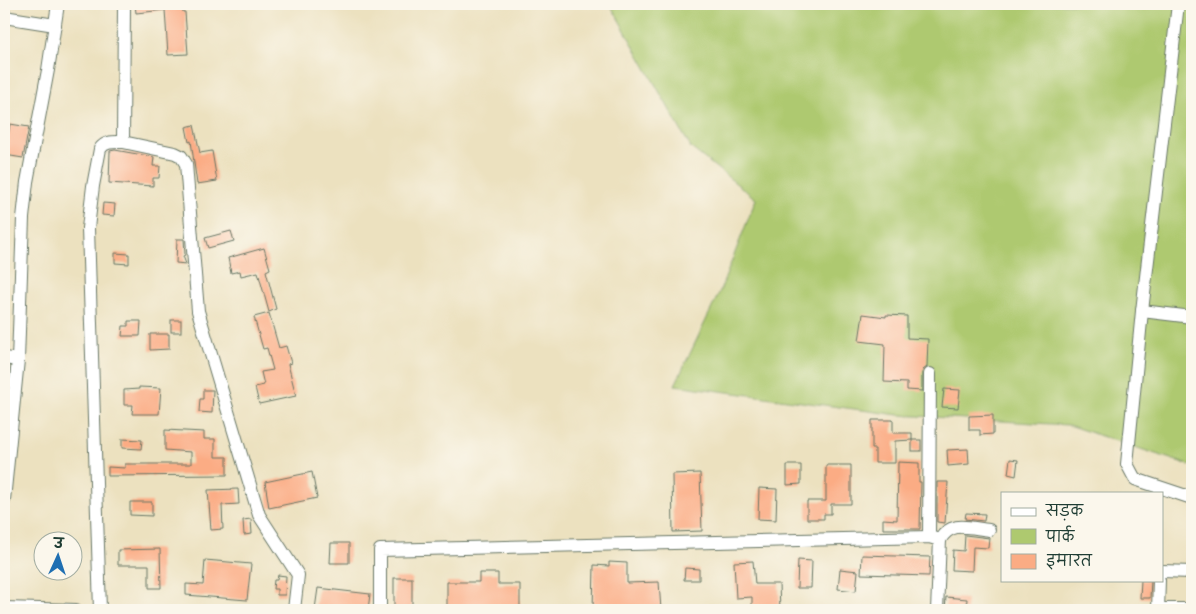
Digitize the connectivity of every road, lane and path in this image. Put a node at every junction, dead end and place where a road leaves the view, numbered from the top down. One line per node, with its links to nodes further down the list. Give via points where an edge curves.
1 (58, 4): 5 (street)
2 (124, 4): 6 (street)
3 (1178, 4): 7 (street)
4 (4, 16): 5 (street)
5 (55, 25): 10 (street, via 23,218)
6 (123, 142): 23 (street, via 108,143 100,149 88,228); 24 (street, via 175,153 186,164 198,311 260,516 298,575)
7 (1142, 311): 8 (street); 12 (street, via 1127,464 1135,479)
8 (1192, 317)
9 (4, 358): 10 (street)
10 (18, 360): 14 (street)
11 (930, 374): 16 (street)
12 (1162, 490): 13 (street)
13 (1192, 498)
14 (4, 500)
15 (989, 530): 16 (street, via 952,526)
16 (934, 538): 25 (street, via 380,550); 26 (street)
17 (1164, 571): 18 (street)
18 (1192, 572)
19 (1159, 582): 27 (street)
20 (4, 608): 22 (street)
21 (1192, 609): 27 (street)
22 (76, 610)
23 (100, 610)
24 (294, 610)
25 (380, 610)
26 (938, 610)
27 (1158, 610)

